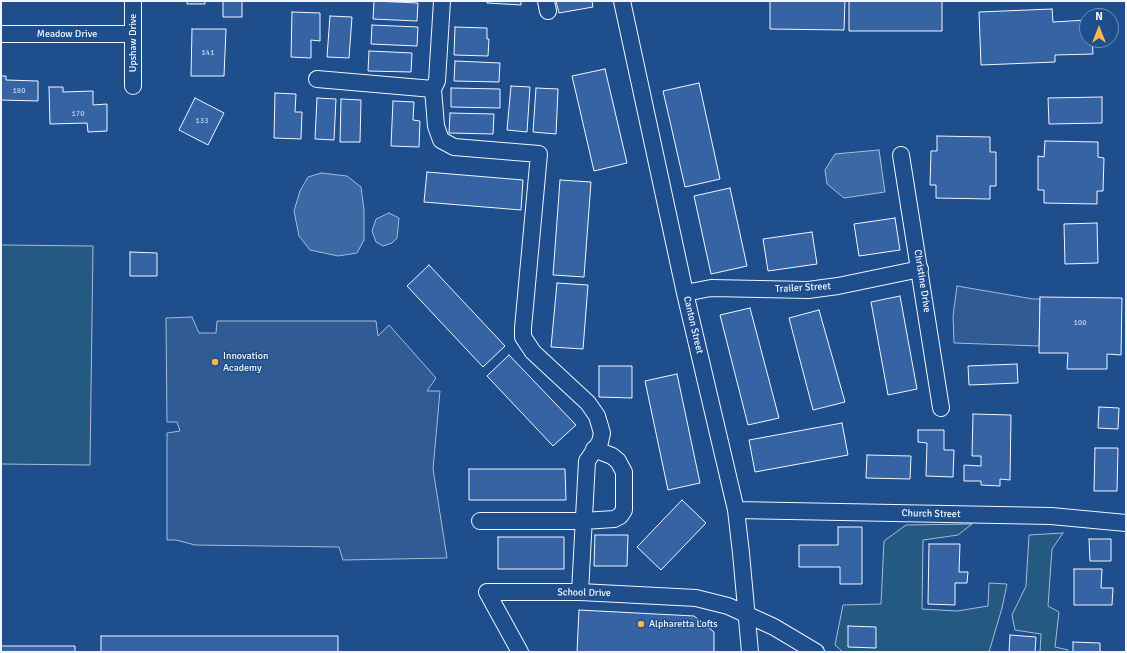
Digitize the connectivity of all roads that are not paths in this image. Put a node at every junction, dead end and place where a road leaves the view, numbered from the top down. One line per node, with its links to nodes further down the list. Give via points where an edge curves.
1 (133, 1): 5 (street, Upshaw Drive)
2 (442, 1): 8 (street, via 437,81)
3 (622, 1): 11 (street, Canton Street)
4 (1, 34): 5 (street, Meadow Drive)
5 (132, 34): 7 (street, Upshaw Drive)
6 (317, 79): 8 (street)
7 (133, 86)
8 (433, 89): 13 (street, via 436,126 441,140 454,148 539,154 523,337 533,352 593,408 602,433 600,442)
9 (901, 155): 10 (street, Christine Drive)
10 (920, 269): 11 (street, Trailer Street, via 808,290 711,288); 12 (street, Christine Drive)
11 (685, 293): 14 (street, Canton Street)
12 (941, 408)
13 (594, 450): 16 (street, via 587,461); 16 (street, via 612,456 624,472 624,510 614,519)
14 (736, 510): 17 (street, Church Street, via 1051,516); 19 (street, Canton Street)
15 (480, 521): 16 (street)
16 (584, 521): 18 (street)
17 (1126, 523)
18 (580, 592): 19 (street, School Drive, via 696,598 728,606); 20 (street, School Drive, via 487,592)
19 (746, 614): 21 (street, Canton Street); 22 (street, School Drive)
20 (520, 652)
21 (750, 652)
22 (816, 652)

